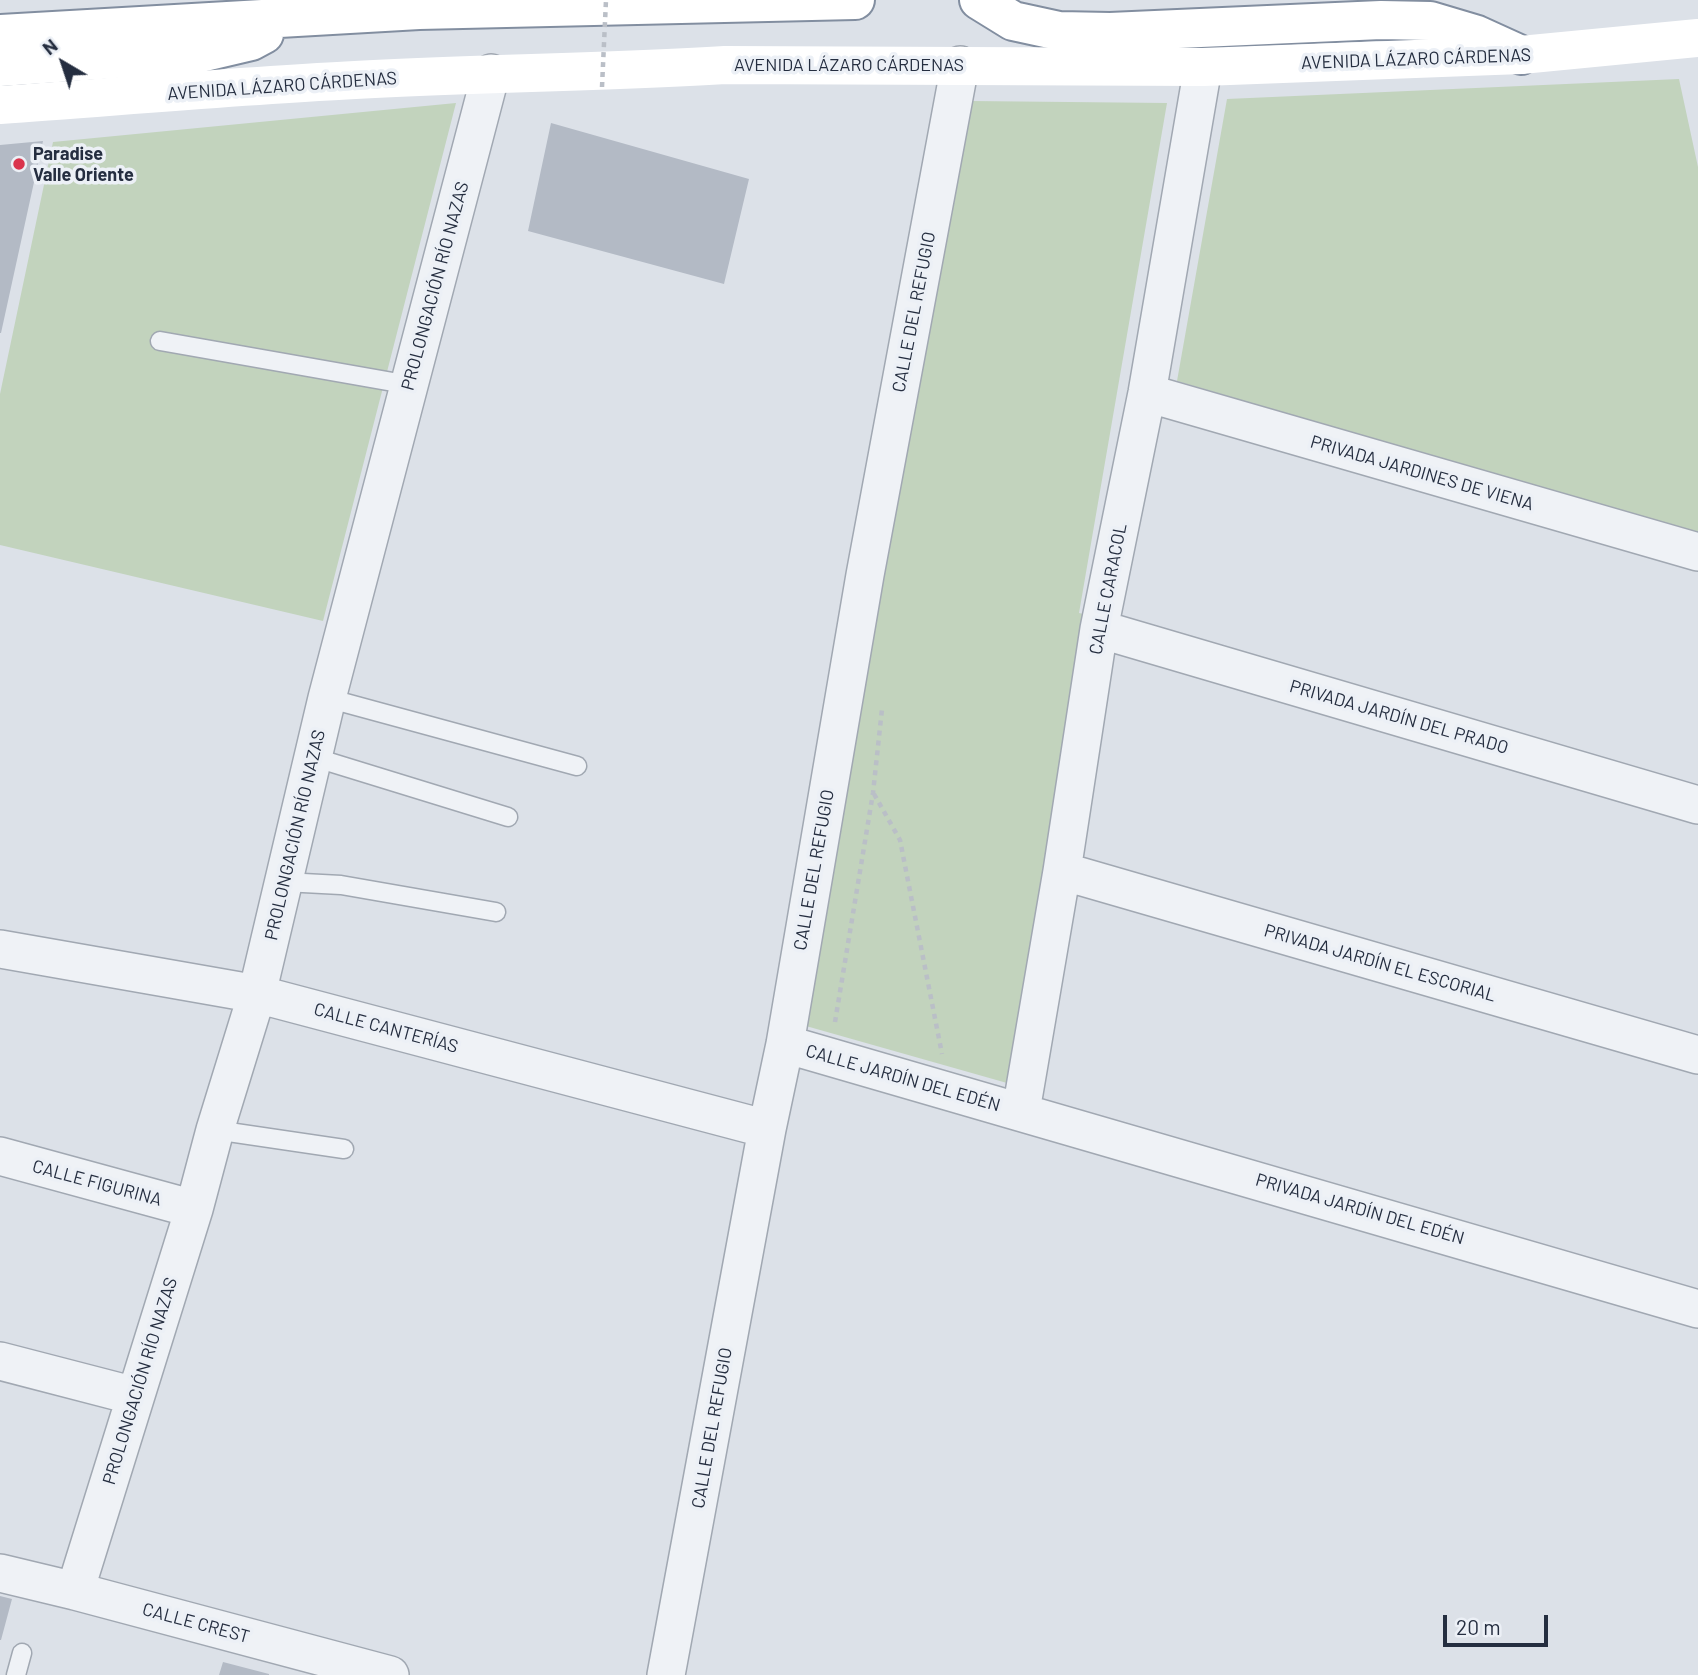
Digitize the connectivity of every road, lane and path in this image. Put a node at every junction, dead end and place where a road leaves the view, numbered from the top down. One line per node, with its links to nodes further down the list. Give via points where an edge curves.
1 (606, 0): 12 (path, bridge)
2 (855, 0): 4 (main road, via 419,10)
3 (979, 0): 7 (main road, via 1013,21 1059,31 1430,22)
4 (295, 19): 5 (main road); 9 (main road, via 251,41 200,53)
5 (0, 34)
6 (1698, 38): 7 (main road, AVENIDA LÁZARO CÁRDENAS)
7 (1521, 55): 10 (main road, AVENIDA LÁZARO CÁRDENAS)
8 (960, 65): 10 (main road, AVENIDA LÁZARO CÁRDENAS); 11 (main road, AVENIDA LÁZARO CÁRDENAS, via 725,65); 32 (street, CALLE DEL REFUGIO, via 865,575)
9 (0, 66)
10 (1203, 67): 16 (street, CALLE CARACOL)
11 (491, 73): 13 (main road, AVENIDA LÁZARO CÁRDENAS); 15 (street, PROLONGACIÓN RÍO NAZAS)
12 (602, 87)
13 (0, 105)
14 (160, 341): 15 (lane)
15 (410, 385): 20 (street, PROLONGACIÓN RÍO NAZAS)
16 (1147, 393): 17 (street, PRIVADA JARDINES DE VIENA); 18 (street, CALLE CARACOL)
17 (1698, 552)
18 (1099, 629): 24 (street, PRIVADA JARDÍN DEL PRADO); 26 (street, CALLE CARACOL)
19 (883, 696): 23 (path)
20 (327, 698): 21 (street, PROLONGACIÓN RÍO NAZAS); 22 (lane)
21 (313, 757): 25 (lane); 27 (street, PROLONGACIÓN RÍO NAZAS)
22 (577, 766)
23 (873, 793): 31 (path); 34 (path, via 900,840)
24 (1698, 805)
25 (508, 817)
26 (1062, 871): 33 (street, PRIVADA JARDÍN EL ESCORIAL); 35 (street, CALLE CARACOL)
27 (284, 881): 28 (lane, via 341,885); 30 (street, PROLONGACIÓN RÍO NAZAS)
28 (496, 912)
29 (0, 949): 30 (street, CALLE CANTERÍAS)
30 (257, 994): 36 (street, PROLONGACIÓN RÍO NAZAS); 37 (street, CALLE CANTERÍAS)
31 (834, 1026)
32 (785, 1044): 35 (street, CALLE JARDÍN DEL EDÉN); 37 (street, CALLE DEL REFUGIO)
33 (1698, 1055)
34 (945, 1065)
35 (1021, 1111): 41 (street, PRIVADA JARDÍN DEL EDÉN)
36 (215, 1129): 38 (lane); 40 (street, PROLONGACIÓN RÍO NAZAS)
37 (766, 1129): 49 (street, CALLE DEL REFUGIO)
38 (344, 1149)
39 (0, 1156): 40 (street, CALLE FIGURINA)
40 (194, 1209): 43 (street, PROLONGACIÓN RÍO NAZAS)
41 (1698, 1309)
42 (0, 1361): 43 (street)
43 (135, 1396): 45 (street, PROLONGACIÓN RÍO NAZAS)
44 (0, 1573): 45 (street, CALLE CREST)
45 (75, 1591): 48 (street, CALLE CREST)
46 (22, 1653): 47 (lane)
47 (16, 1675)
48 (390, 1675)
49 (666, 1675)

